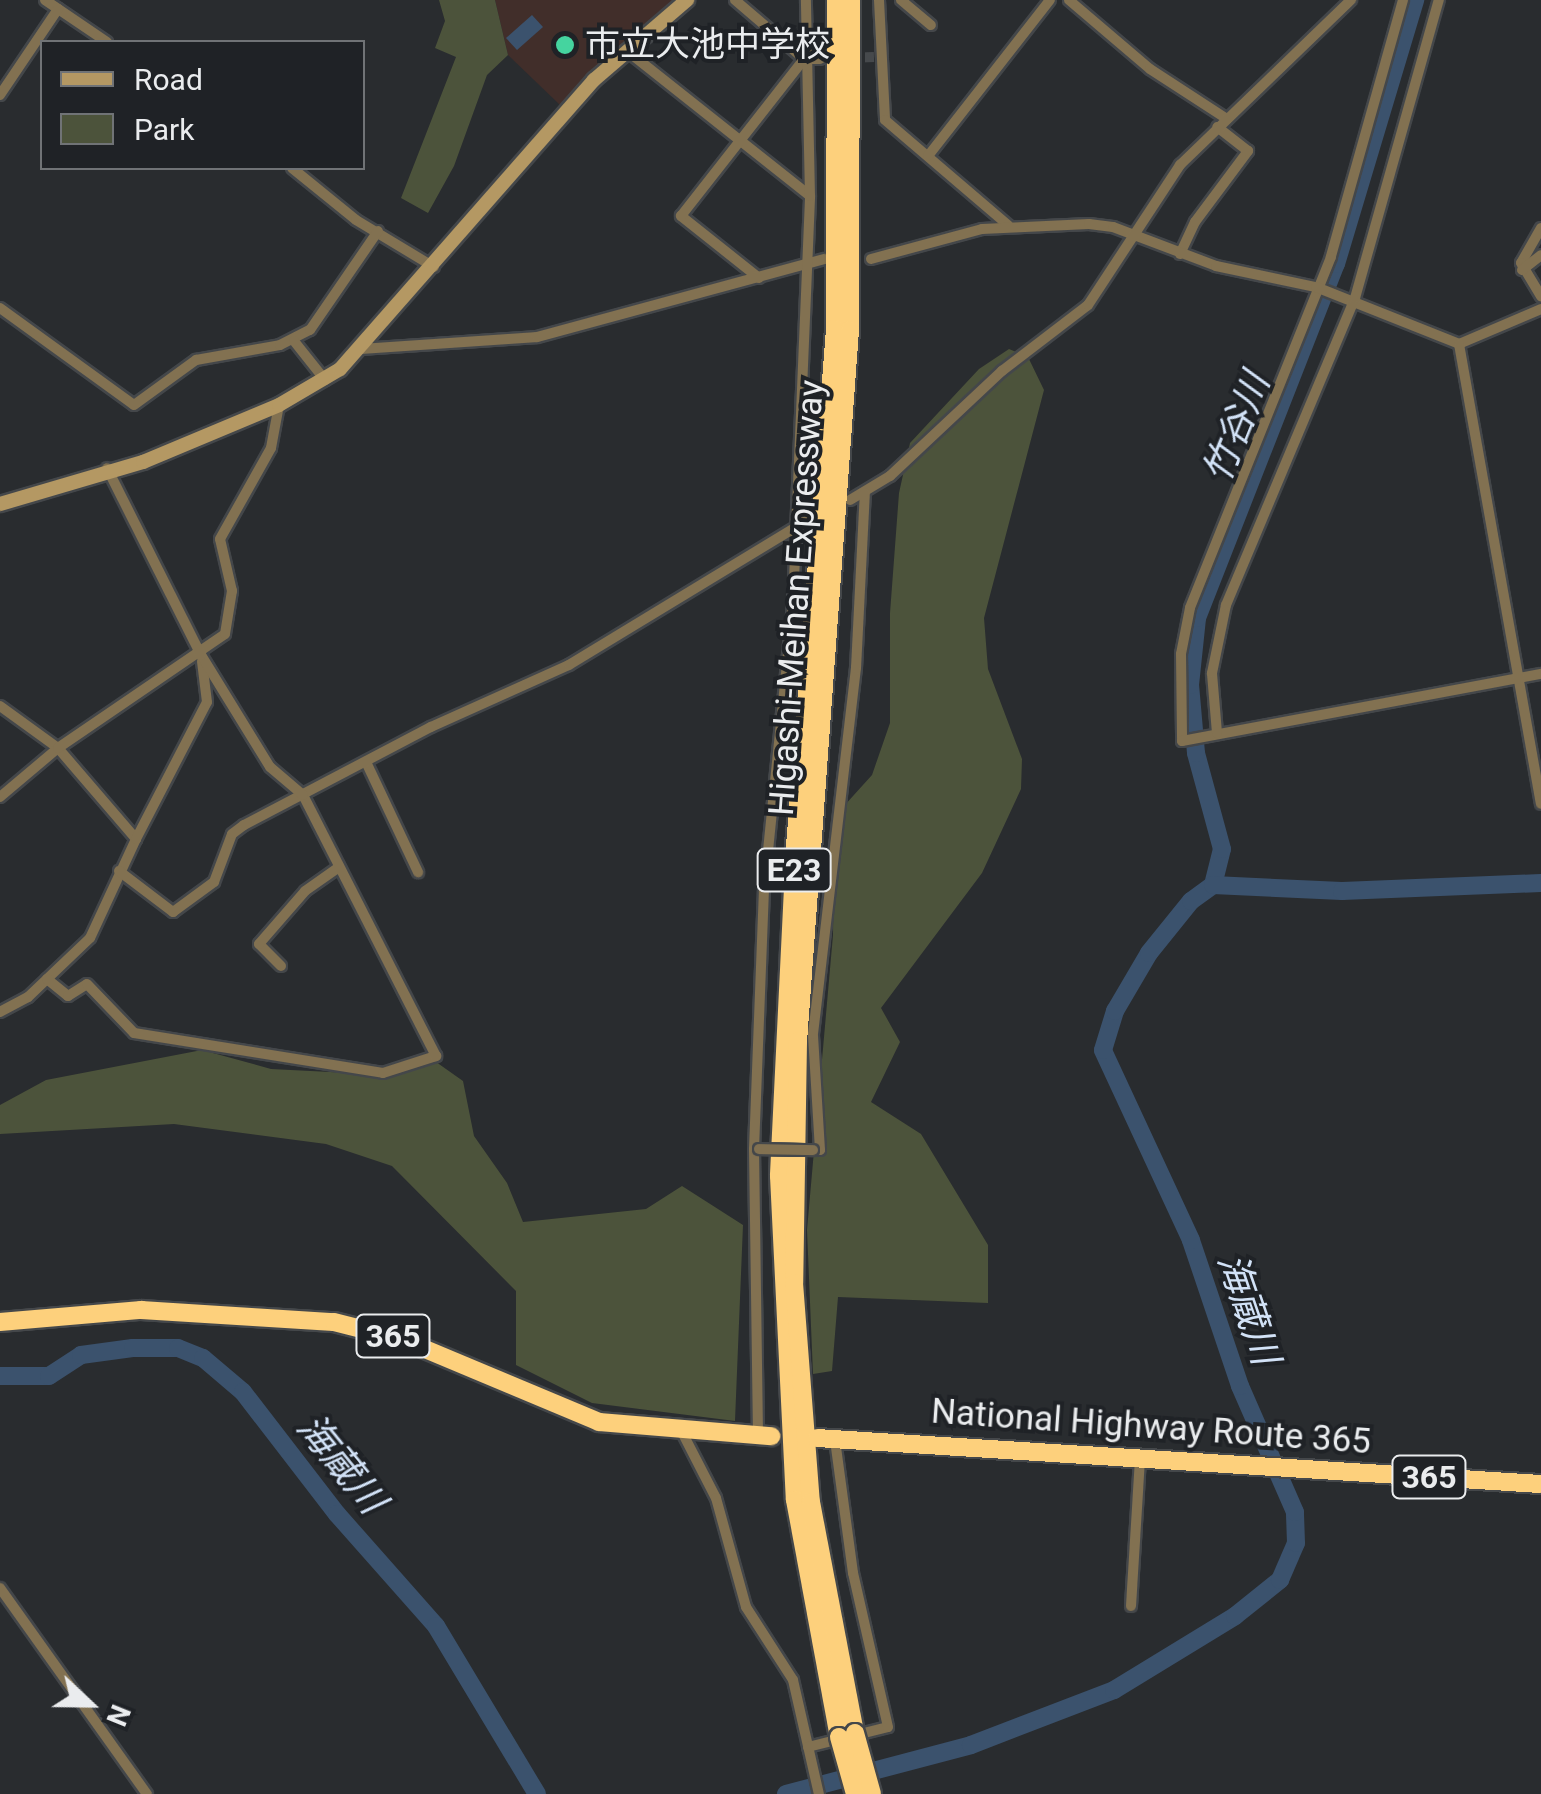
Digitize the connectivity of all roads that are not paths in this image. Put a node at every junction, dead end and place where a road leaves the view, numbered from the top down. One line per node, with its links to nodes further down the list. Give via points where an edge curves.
1 (45, 0): 14 (street)
2 (688, 0): 17 (main road)
3 (735, 0): 18 (street)
4 (806, 0): 18 (street)
5 (836, 0): 80 (highway, Higashi-Meihan Expressway / E23, via 835,329 795,847 779,1176 794,1500)
6 (851, 0): 80 (highway, Higashi-Meihan Expressway / E23, via 850,330 798,1041 794,1247 811,1502)
7 (879, 0): 23 (street, via 885,120)
8 (902, 0): 15 (street)
9 (1050, 0): 23 (street)
10 (1069, 0): 20 (street, via 1150,69)
11 (1350, 0): 20 (street)
12 (1402, 0): 38 (street, via 1347,211)
13 (1439, 0): 40 (street)
14 (58, 9): 16 (street); 19 (street)
15 (931, 24)
16 (104, 40)
17 (626, 50): 22 (street); 35 (main road)
18 (811, 59): 22 (street); 25 (street)
19 (0, 95)
20 (1227, 118): 21 (street)
21 (1217, 127): 29 (street, via 1180,164); 30 (street, via 1248,151 1195,222)
22 (740, 141): 25 (street); 37 (street, via 681,216)
23 (928, 156): 26 (street)
24 (295, 170): 28 (street)
25 (810, 196): 34 (street)
26 (1008, 225): 29 (street, via 1089,224); 32 (street)
27 (1541, 228): 36 (street)
28 (378, 231): 35 (street); 43 (street, via 323,316)
29 (1133, 234): 30 (street); 49 (street, via 1076,317 1002,371)
30 (1180, 254): 38 (street)
31 (1541, 255): 36 (street)
32 (870, 259)
33 (824, 260): 34 (street)
34 (806, 267): 37 (street); 53 (street)
35 (434, 268): 45 (main road)
36 (1522, 270): 39 (street)
37 (760, 278): 45 (street, via 537,338)
38 (1318, 289): 40 (street); 58 (street, via 1190,608 1179,700 1185,740)
39 (1541, 296)
40 (1350, 303): 44 (street); 58 (street, via 1226,605 1212,673)
41 (0, 308): 43 (street, via 134,405 196,360)
42 (1541, 310): 44 (street)
43 (294, 341): 46 (street)
44 (1459, 344): 56 (street)
45 (362, 349): 46 (main road)
46 (325, 380): 47 (main road)
47 (279, 405): 48 (main road, via 143,462); 54 (street, via 271,448 220,539 232,591 230,624)
48 (107, 468): 51 (main road); 54 (street)
49 (865, 494): 50 (street); 71 (street, bridge, via 856,668 813,1034 820,1150)
50 (850, 500)
51 (0, 504)
52 (809, 519): 53 (street)
53 (797, 524): 60 (street, via 569,665); 71 (street, via 764,890)
54 (201, 656): 59 (street); 61 (street, via 270,767); 64 (street, via 207,702)
55 (1541, 674): 56 (street)
56 (1517, 678): 58 (street); 63 (street)
57 (0, 706): 59 (street)
58 (1216, 733)
59 (58, 748): 62 (street); 64 (street)
60 (366, 762): 61 (street); 67 (street)
61 (302, 795): 65 (street); 66 (street, via 232,834 214,882 174,912)
62 (0, 796)
63 (1541, 804)
64 (136, 839): 66 (street)
65 (339, 867): 68 (street, via 305,890 258,944); 69 (street, via 436,1056 382,1073 134,1033 87,984 68,996)
66 (119, 870): 69 (street, via 103,919)
67 (418, 872)
68 (281, 966)
69 (48, 979): 70 (street)
70 (0, 1012)
71 (757, 1150): 74 (street)
72 (0, 1322): 73 (highway, 365, via 141,1310 334,1322 401,1339 578,1416)
73 (682, 1430): 74 (highway, 365); 81 (street, via 716,1498 746,1607 794,1680)
74 (764, 1436)
75 (826, 1439): 76 (highway, National Highway Route 365 / 365); 81 (street, via 888,1727)
76 (1140, 1459): 77 (highway, National Highway Route 365 / 365); 79 (street)
77 (1541, 1484)
78 (0, 1588): 82 (street)
79 (1130, 1606)
80 (848, 1735): 84 (highway, Higashi-Meihan Expressway / E23, bridge); 85 (highway, Higashi-Meihan Expressway / E23, bridge)
81 (808, 1747): 83 (street)
82 (147, 1794)
83 (820, 1794)
84 (855, 1794)
85 (872, 1794)

